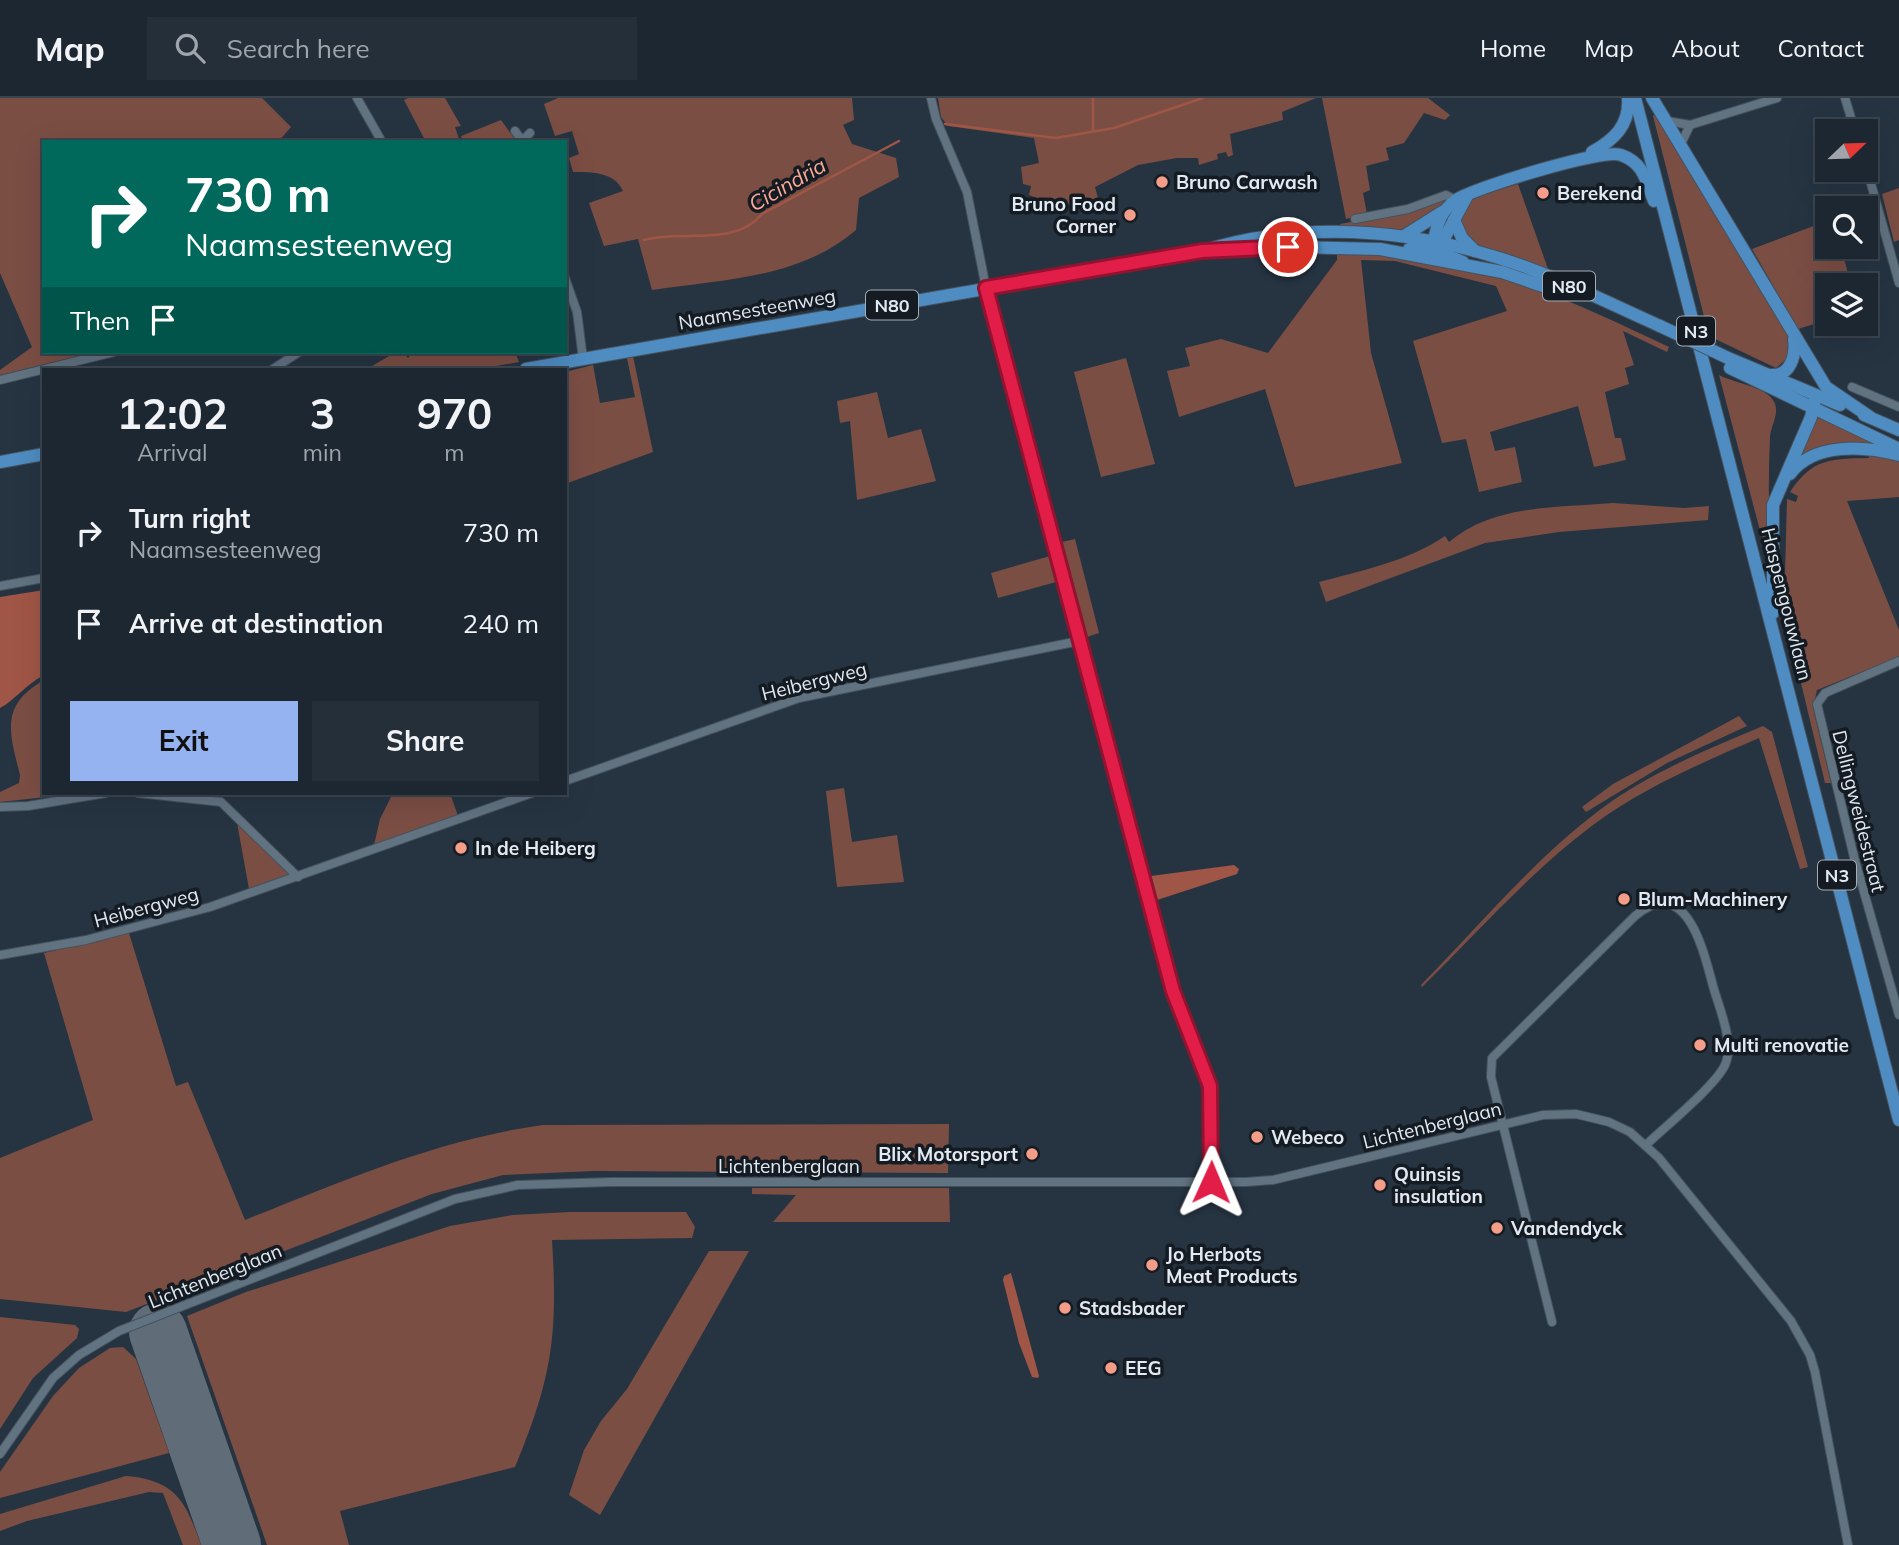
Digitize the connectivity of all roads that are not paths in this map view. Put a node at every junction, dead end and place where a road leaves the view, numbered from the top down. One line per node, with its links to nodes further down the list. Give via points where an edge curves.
1 (356, 98): 13 (street)
2 (931, 98): 32 (street, via 962,177)
3 (1628, 98): 17 (main road, via 1620,133)
4 (1635, 98): 20 (main road, Haspengouwlaan / N3)
5 (1652, 98): 9 (main road)
6 (1777, 98): 10 (street)
7 (1844, 98): 8 (street)
8 (1851, 119)
9 (1667, 121): 10 (street); 16 (main road)
10 (1690, 125): 16 (street)
11 (515, 131): 14 (street)
12 (530, 133): 15 (street)
13 (381, 140)
14 (522, 140)
15 (524, 140)
16 (1681, 144): 34 (main road)
17 (1586, 156): 19 (main road); 20 (main road, via 1609,153 1630,159 1646,176 1654,201)
18 (1871, 182): 30 (street)
19 (1462, 200): 21 (main road); 22 (street, via 1446,195 1408,209); 23 (main road)
20 (1664, 211): 57 (main road, Haspengouwlaan / N3)
21 (1442, 212): 24 (main road); 25 (main road)
22 (1355, 219)
23 (1454, 220): 25 (main road); 28 (main road)
24 (1404, 236): 25 (main road, Naamsesteenweg / N80); 27 (main road, Naamsesteenweg / N80, via 1333,231 1223,244)
25 (1438, 244): 26 (main road); 28 (main road, N80); 29 (main road, via 1460,261)
26 (1380, 249): 27 (main road, Naamsesteenweg / N80); 29 (main road, Naamsesteenweg / N80)
27 (1202, 251): 32 (main road, Naamsesteenweg / N80)
28 (1475, 251): 33 (main road, N80, via 1504,259)
29 (1502, 272): 33 (main road, N80)
30 (1899, 283)
31 (567, 284): 37 (street, via 577,312)
32 (986, 288): 37 (main road, Naamsesteenweg / N80); 58 (street)
33 (1661, 331): 38 (main road, N80, bridge)
34 (1794, 338): 43 (main road, via 1794,357 1787,369); 48 (main road, via 1826,387)
35 (106, 354): 39 (street)
36 (296, 354): 40 (street)
37 (583, 359): 41 (main road, Naamsesteenweg / N80)
38 (1729, 363): 43 (main road, N80); 46 (main road, N80)
39 (49, 368)
40 (275, 368)
41 (532, 368)
42 (42, 370): 44 (street)
43 (1775, 376): 46 (main road, N80)
44 (0, 380)
45 (1852, 387): 47 (street)
46 (1815, 401): 48 (main road, N80); 50 (main road, N80); 54 (main road)
47 (1899, 407)
48 (1870, 417): 49 (main road, N80)
49 (1899, 430)
50 (1899, 449)
51 (42, 454): 53 (main road)
52 (1899, 455): 54 (main road, via 1836,450 1815,454 1797,465)
53 (0, 462)
54 (1773, 505): 57 (main road)
55 (42, 579): 56 (street)
56 (0, 586)
57 (1773, 631): 68 (main road, Haspengouwlaan / N3)
58 (1079, 641): 60 (street, Heibergweg, via 799,698); 71 (street, via 1173,991 1210,1086)
59 (1899, 661): 67 (street, Dellingweidestraat, via 1825,694 1817,704 1857,870)
60 (567, 780)
61 (94, 795): 64 (street)
62 (156, 795): 65 (street, via 221,802)
63 (526, 795): 65 (street, Heibergweg)
64 (0, 807)
65 (298, 877): 66 (street, Heibergweg, via 144,925)
66 (0, 955)
67 (1899, 1015)
68 (1899, 1121)
69 (1502, 1124): 70 (street, Lichtenberglaan, via 1576,1114 1609,1122); 70 (street, via 1491,1077 1495,1052 1641,911 1668,906 1695,926 1726,1035 1727,1056 1718,1076); 71 (street, Lichtenberglaan, via 1273,1180); 72 (street)
70 (1647, 1144): 74 (street, Lichtenberglaan, via 1801,1337 1815,1372)
71 (1211, 1182): 73 (street, Lichtenberglaan, via 547,1183 486,1191 424,1209 105,1338 53,1378)
72 (1552, 1322)
73 (0, 1454)
74 (1848, 1545)

